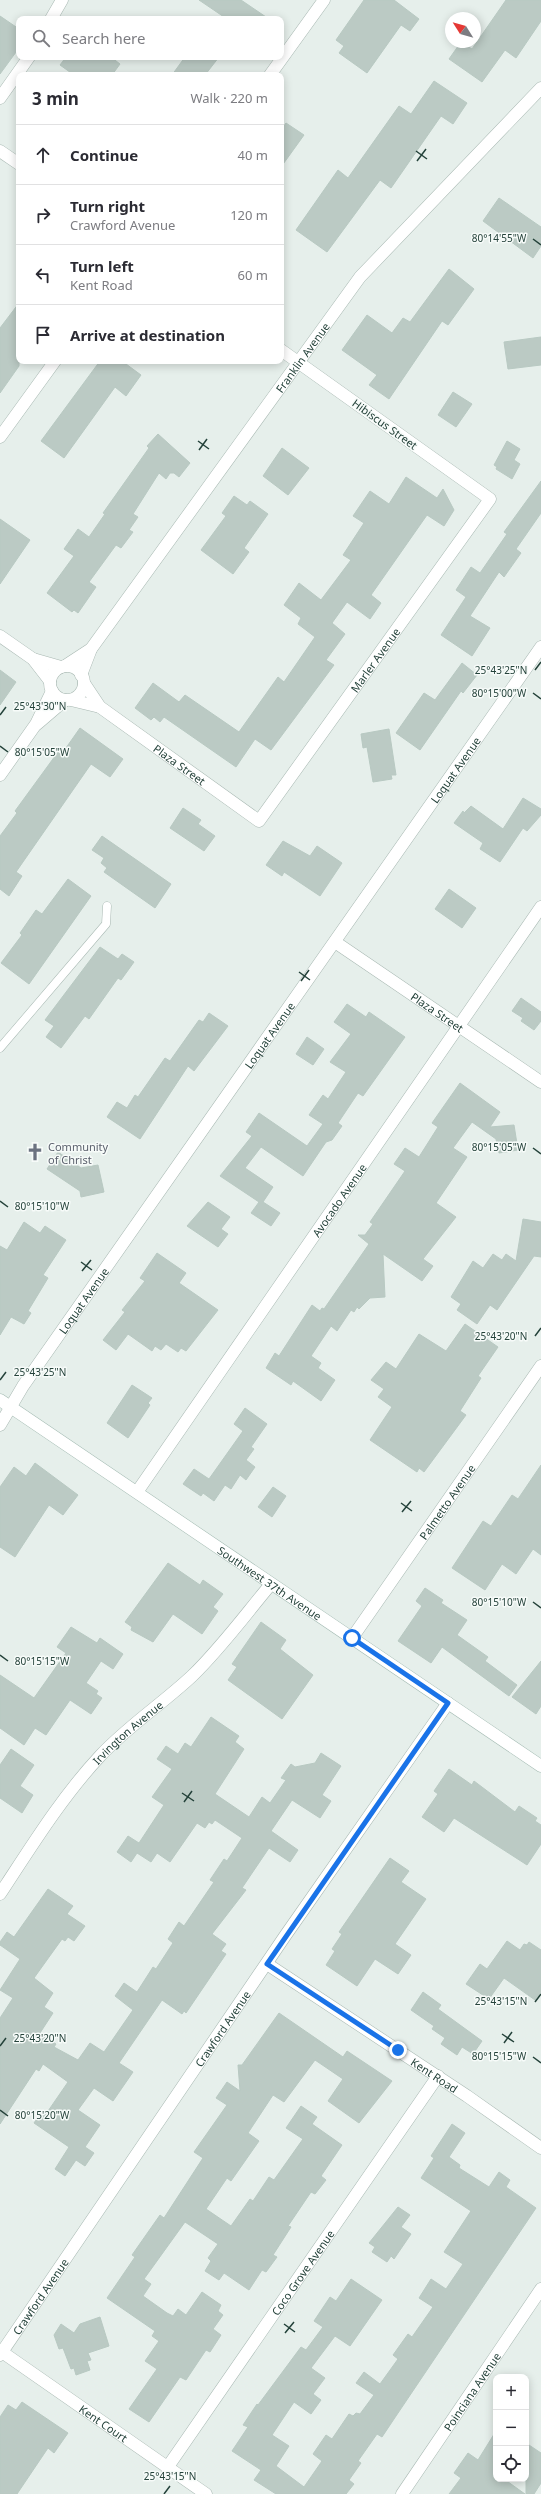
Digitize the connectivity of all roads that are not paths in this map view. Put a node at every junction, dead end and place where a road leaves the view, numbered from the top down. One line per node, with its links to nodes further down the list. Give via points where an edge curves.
1 (62, 0): 3 (street)
2 (324, 0): 4 (street)
3 (54, 16)
4 (284, 56)
5 (27, 60): 7 (street)
6 (281, 60): 8 (street)
7 (18, 72)
8 (272, 72)
9 (16, 75): 11 (street)
10 (541, 88): 15 (street, Franklin Avenue, via 373,262)
11 (0, 98)
12 (0, 151): 13 (street)
13 (16, 162)
14 (284, 352): 15 (street, Hibiscus Street)
15 (298, 362): 18 (street, Hibiscus Street); 21 (street, Franklin Avenue)
16 (53, 364): 17 (street)
17 (0, 437)
18 (490, 499): 30 (street, Marler Avenue)
19 (0, 636): 22 (street)
20 (541, 647): 33 (street, Loquat Avenue)
21 (91, 649): 23 (street, Franklin Avenue); 24 (street, Franklin Avenue)
22 (33, 660): 23 (street); 25 (street)
23 (63, 667): 24 (street, via 75,668); 25 (street, via 54,672)
24 (82, 679): 26 (street, via 80,693); 27 (street, Plaza Street)
25 (51, 686): 26 (street, via 60,699); 28 (street)
26 (68, 700): 27 (street, Plaza Street); 28 (street)
27 (100, 707): 30 (street, Plaza Street)
28 (36, 724): 29 (street)
29 (0, 775)
30 (259, 821)
31 (107, 906): 35 (lane, via 106,924)
32 (541, 907): 34 (street, Avocado Avenue)
33 (335, 942): 34 (street, Plaza Street); 39 (street, Loquat Avenue)
34 (459, 1025): 36 (street, Plaza Street); 41 (street, Avocado Avenue)
35 (0, 1048)
36 (541, 1082)
37 (541, 1366): 43 (street, Palmetto Avenue)
38 (0, 1400): 39 (street, Southwest 37th Avenue)
39 (11, 1407): 40 (street, Loquat Avenue); 41 (street, Southwest 37th Avenue)
40 (0, 1425)
41 (136, 1492): 42 (street, Southwest 37th Avenue)
42 (271, 1584): 43 (street, Southwest 37th Avenue); 46 (street, Irvington Avenue, via 202,1666 118,1738 87,1770 48,1822)
43 (352, 1638): 44 (street, Southwest 37th Avenue)
44 (448, 1703): 45 (street, Southwest 37th Avenue); 47 (street, Crawford Avenue)
45 (541, 1766)
46 (0, 1894)
47 (267, 1964): 48 (street, Kent Road); 51 (street, Crawford Avenue)
48 (438, 2076): 49 (street, Kent Road); 52 (street, Coco Grove Avenue)
49 (541, 2148)
50 (541, 2289): 54 (street, Poinciana Avenue)
51 (1, 2354): 52 (street, Kent Court)
52 (167, 2468): 53 (street, Kent Court)
53 (206, 2494)
54 (402, 2494)

